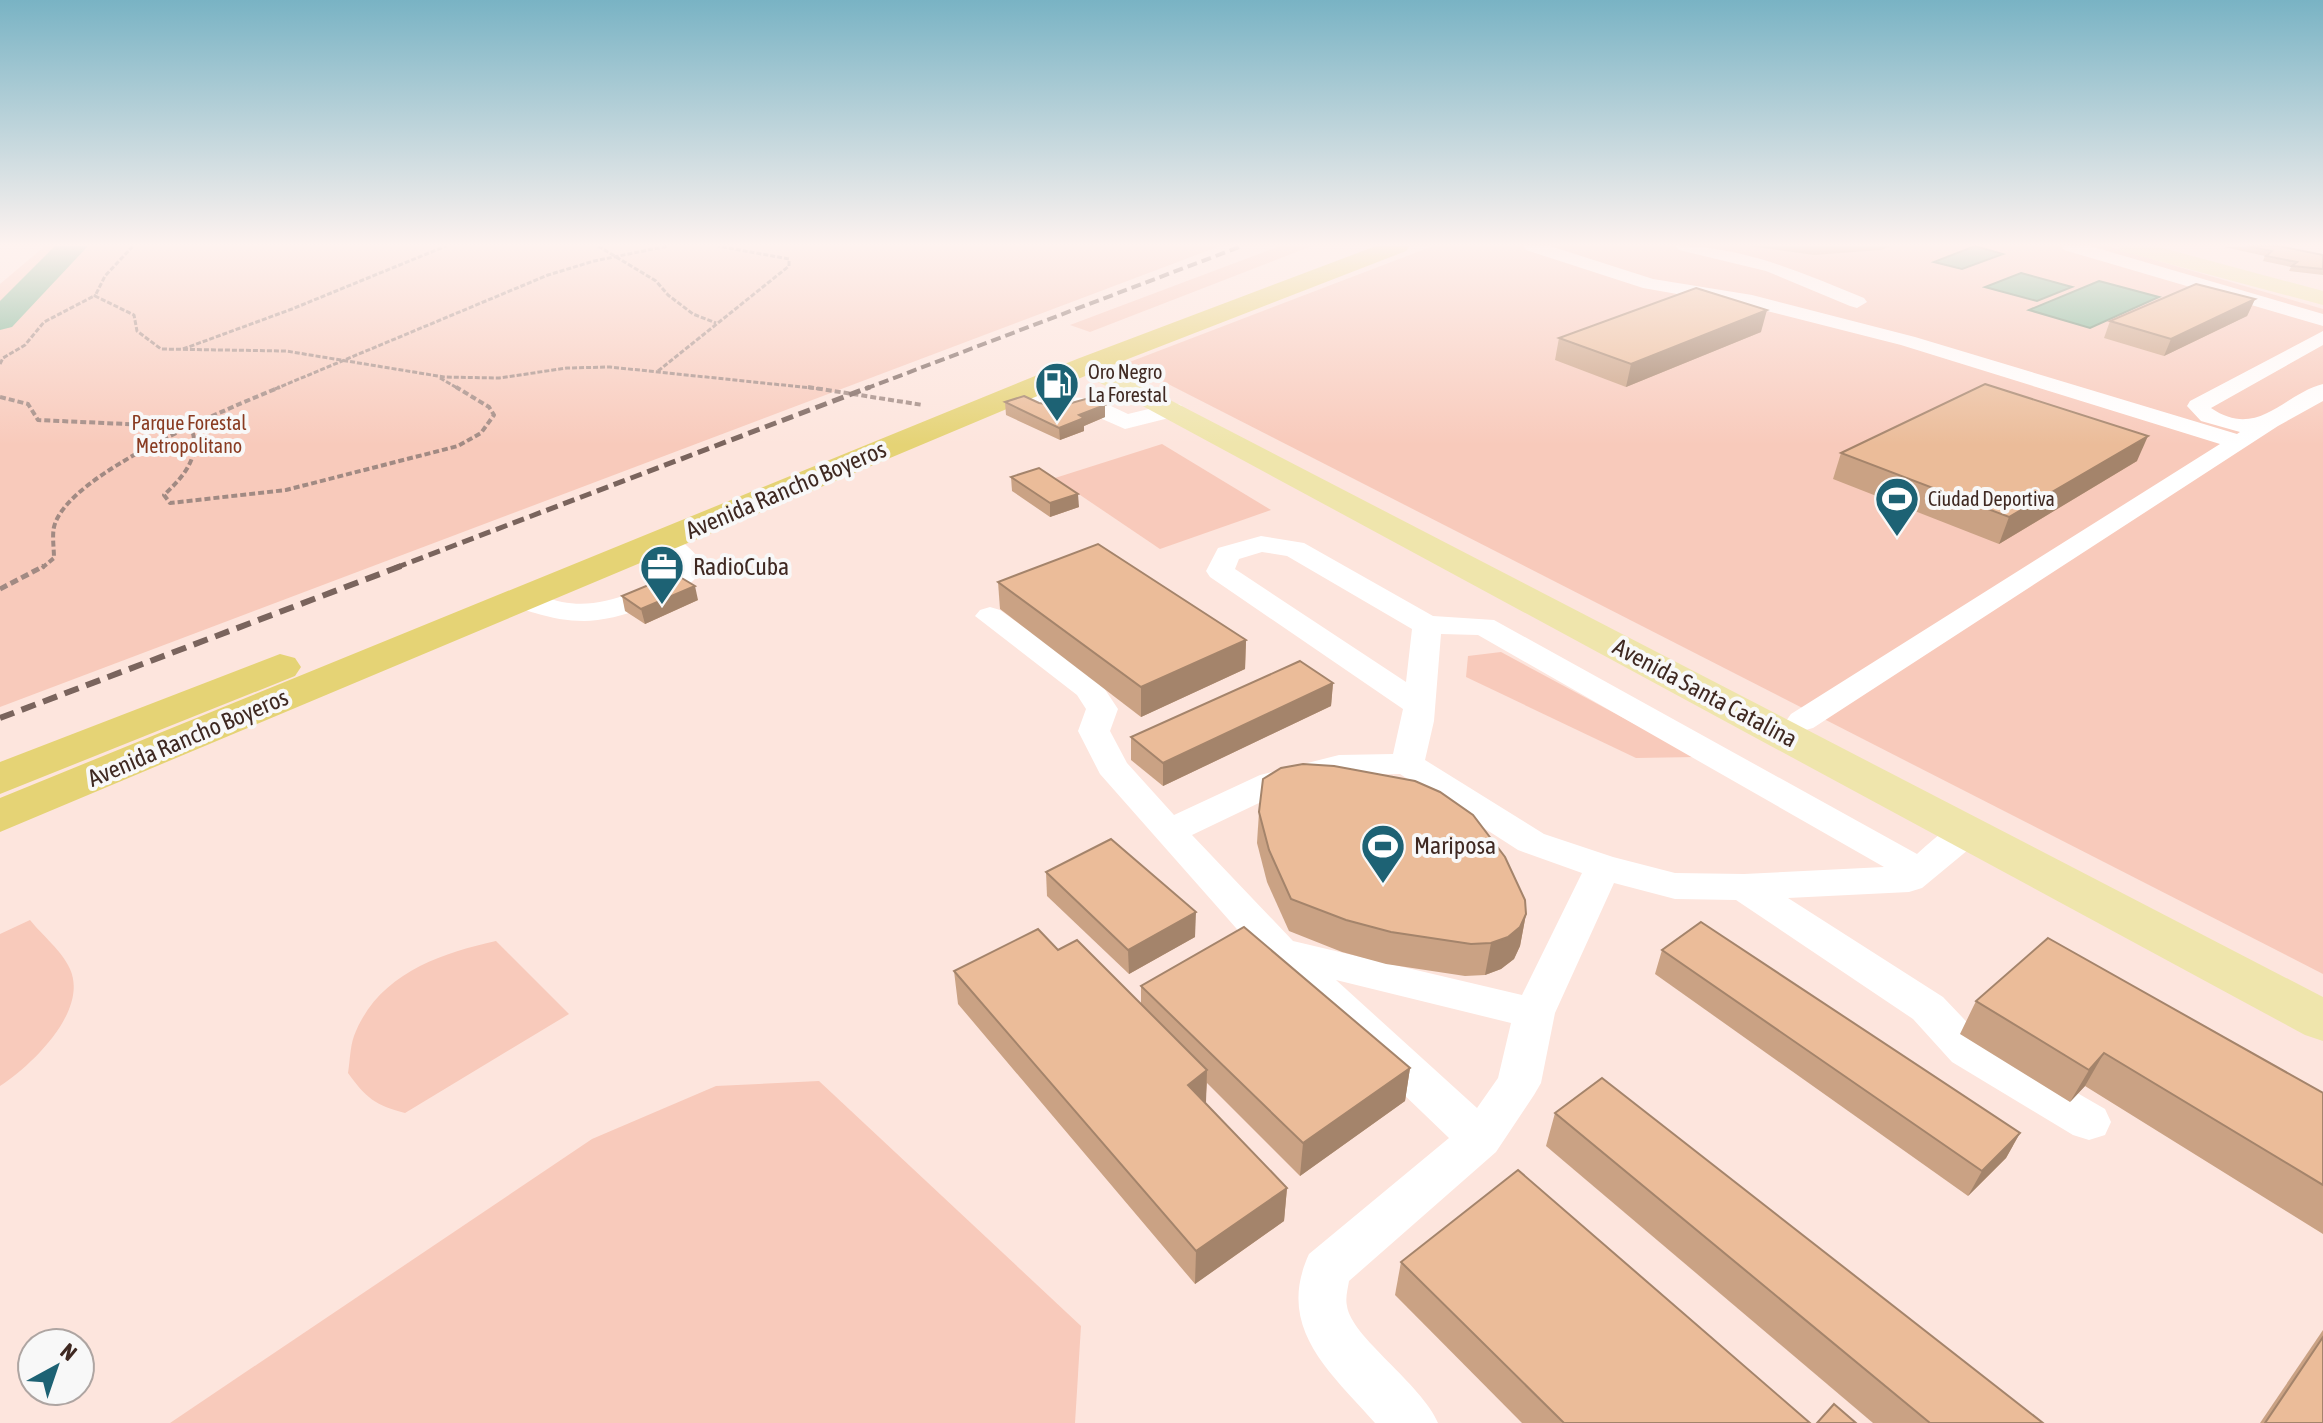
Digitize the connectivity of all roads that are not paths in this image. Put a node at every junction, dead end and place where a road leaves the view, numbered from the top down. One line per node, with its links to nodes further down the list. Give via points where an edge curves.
1 (1197, 312): 9 (highway, Avenida Rancho Boyeros)
2 (1218, 312): 9 (highway, Avenida Rancho Boyeros)
3 (1796, 312): 8 (lane)
4 (1866, 312): 8 (lane)
5 (2297, 312): 6 (lane)
6 (2323, 320)
7 (2323, 337): 13 (lane, via 2198,406 2230,424)
8 (1908, 341): 14 (lane)
9 (1106, 354): 10 (highway, Avenida Rancho Boyeros); 10 (highway, Avenida Rancho Boyeros); 12 (main road, Avenida Santa Catalina); 18 (main road, Avenida Santa Catalina)
10 (1006, 386): 12 (lane, via 1056,403 1088,404 1125,422); 20 (highway, Avenida Rancho Boyeros, via 928,406); 21 (highway, Avenida Rancho Boyeros, via 664,540)
11 (2323, 391): 13 (lane)
12 (1173, 410): 23 (main road, Avenida Santa Catalina)
13 (2268, 424): 14 (lane)
14 (2239, 442): 18 (lane)
15 (990, 616): 22 (lane, via 1089,689 1102,709 1094,731 1112,767)
16 (1427, 625): 17 (lane); 17 (lane, via 1294,549 1261,544 1228,554 1220,571); 25 (lane, via 1484,626)
17 (1420, 706): 19 (lane)
18 (1802, 721): 28 (main road, Avenida Santa Catalina)
19 (1407, 764): 22 (lane, via 1339,765 1272,783); 24 (lane, via 1531,842)
20 (0, 779)
21 (0, 816)
22 (1169, 832): 27 (lane)
23 (1967, 832): 25 (lane); 30 (main road, Avenida Santa Catalina)
24 (1603, 867): 26 (lane, via 1675,886); 29 (lane)
25 (1919, 871): 26 (lane, via 1909,879)
26 (1744, 887): 31 (lane, via 1928,1008 1967,1050)
27 (1280, 952): 29 (lane); 32 (lane)
28 (2323, 993)
29 (1534, 1013): 32 (lane, via 1519,1083)
30 (2323, 1021)
31 (2089, 1122)
32 (1480, 1139): 33 (lane, via 1326,1270 1321,1305 1334,1339)
33 (1411, 1423)

